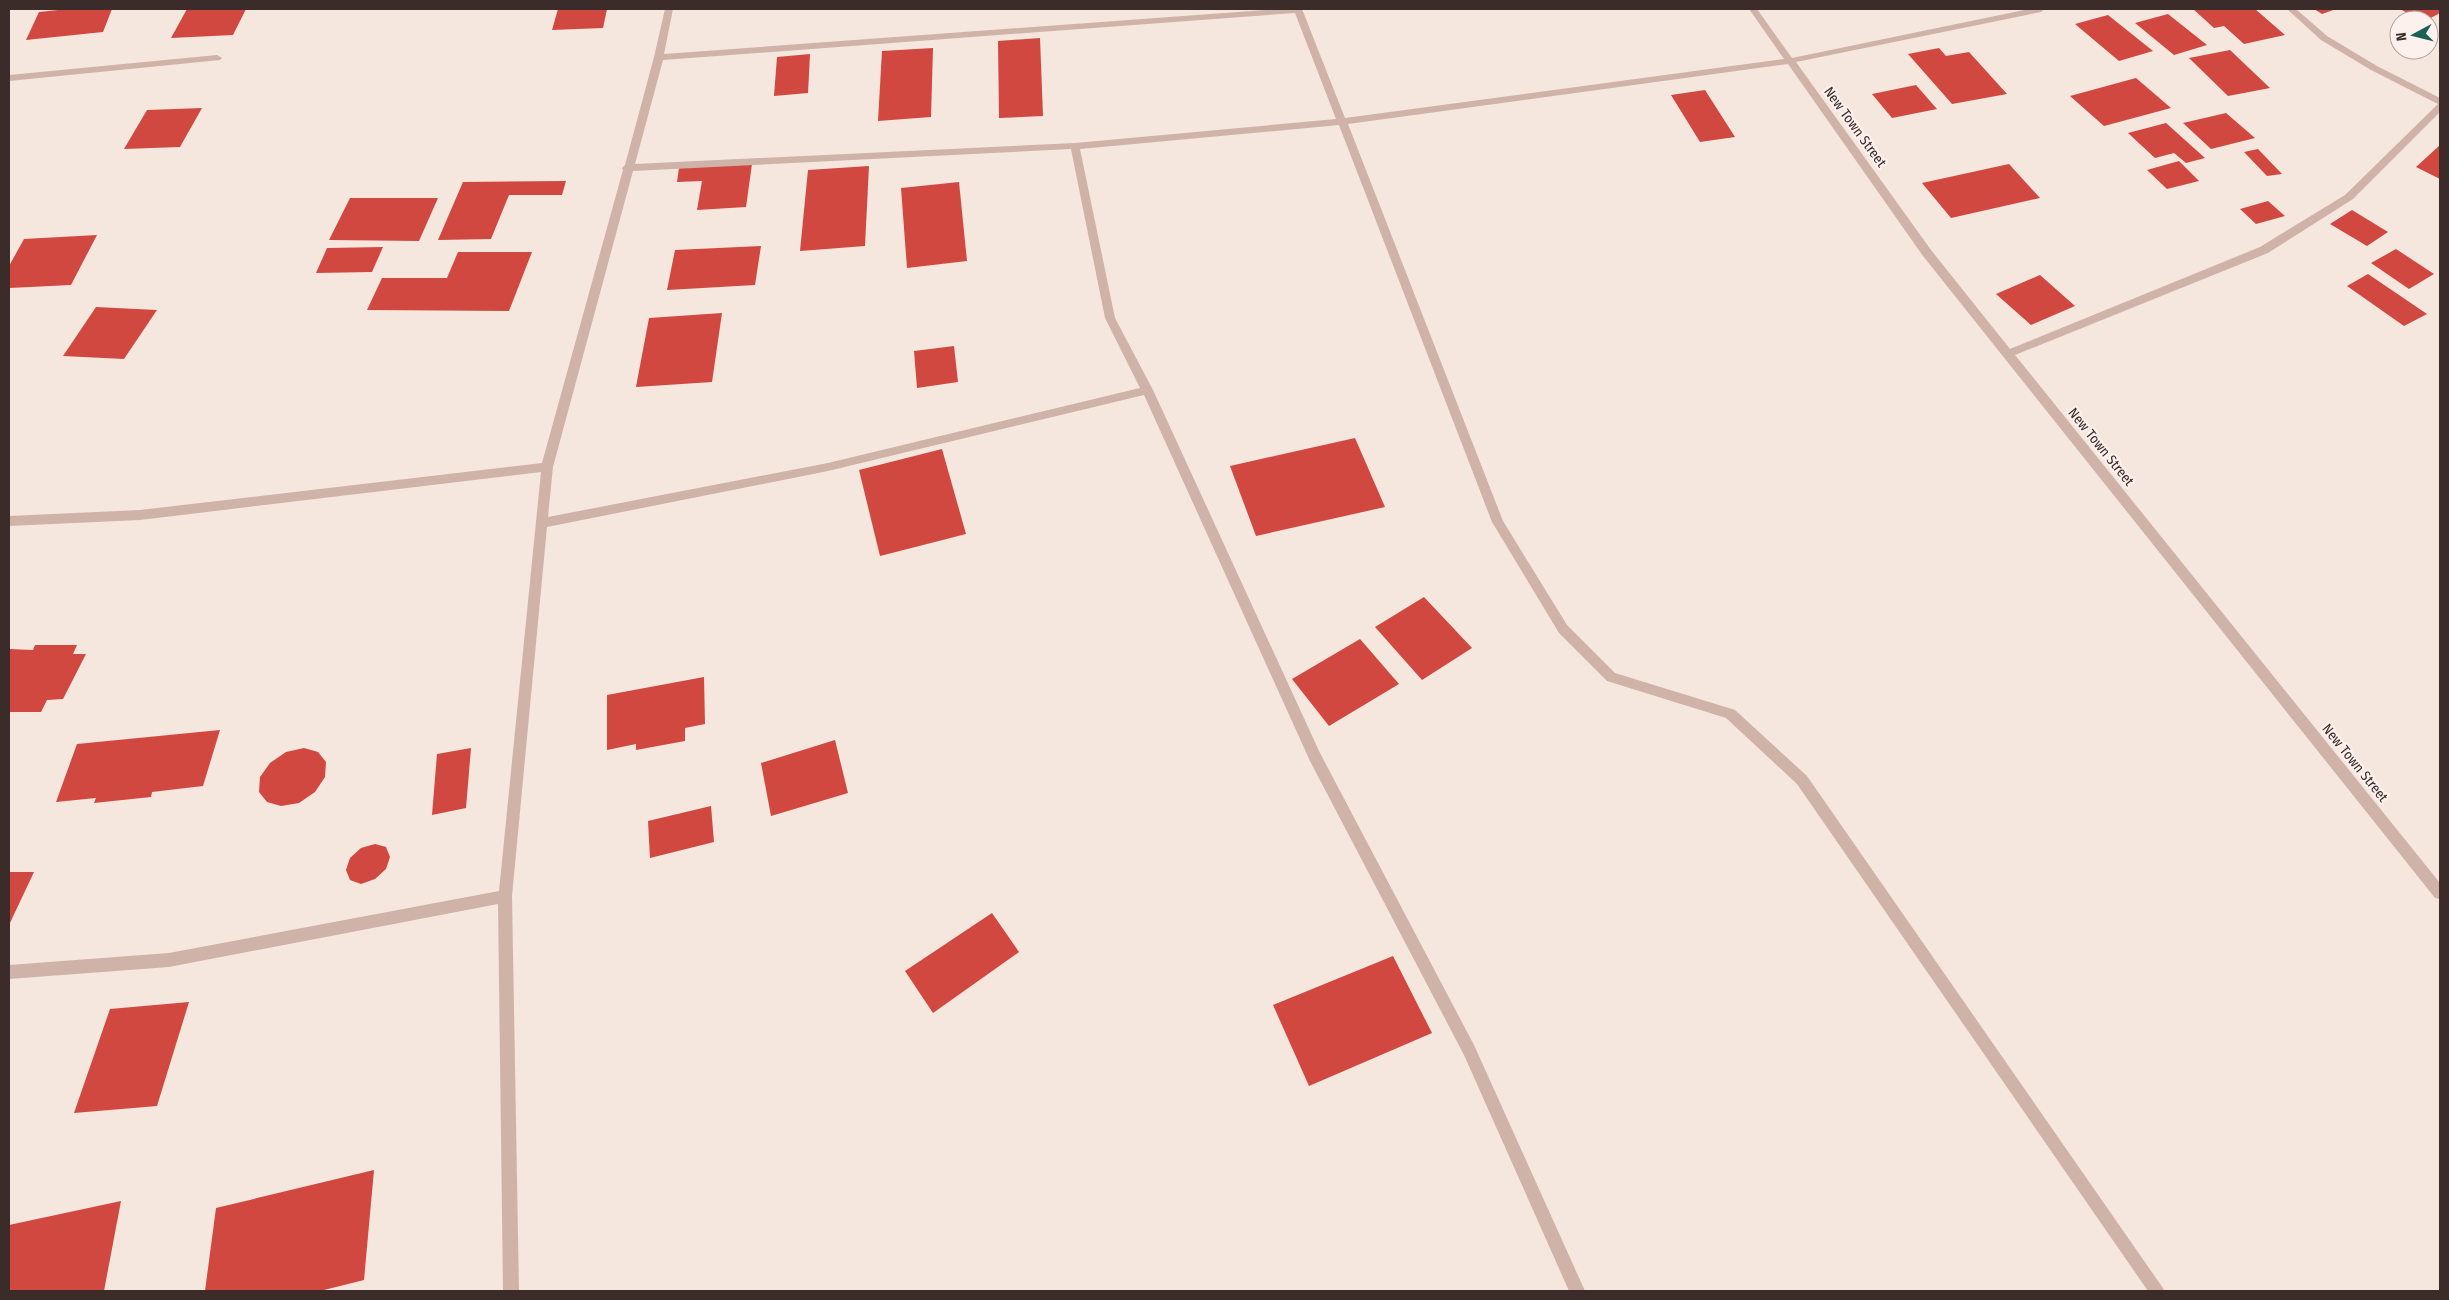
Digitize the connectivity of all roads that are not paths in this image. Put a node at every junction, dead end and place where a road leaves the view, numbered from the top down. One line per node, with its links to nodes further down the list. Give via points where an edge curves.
1 (669, 9): 6 (street)
2 (1753, 9): 8 (street, New Town Street)
3 (2041, 9): 8 (street)
4 (2291, 9): 10 (street, via 2324,38)
5 (1298, 10): 6 (street); 12 (street)
6 (659, 57): 14 (street)
7 (217, 58): 9 (street)
8 (1788, 61): 12 (street); 15 (street, New Town Street, via 1927,252)
9 (9, 78)
10 (2440, 102)
11 (2440, 107): 15 (street, via 2349,197 2264,250)
12 (1341, 122): 13 (street); 25 (street, via 1498,522 1563,629 1611,677 1730,714 1802,780)
13 (1076, 146): 14 (street); 16 (street, via 1110,318)
14 (627, 168): 17 (street)
15 (2007, 354): 20 (street, New Town Street)
16 (1147, 390): 19 (street, via 828,467); 24 (street, via 1315,756 1470,1050)
17 (547, 467): 18 (street, via 140,515); 19 (street)
18 (9, 521)
19 (541, 522): 21 (street)
20 (2440, 893)
21 (505, 896): 22 (street, via 169,960); 23 (street)
22 (9, 972)
23 (511, 1291)
24 (1577, 1291)
25 (2157, 1291)

